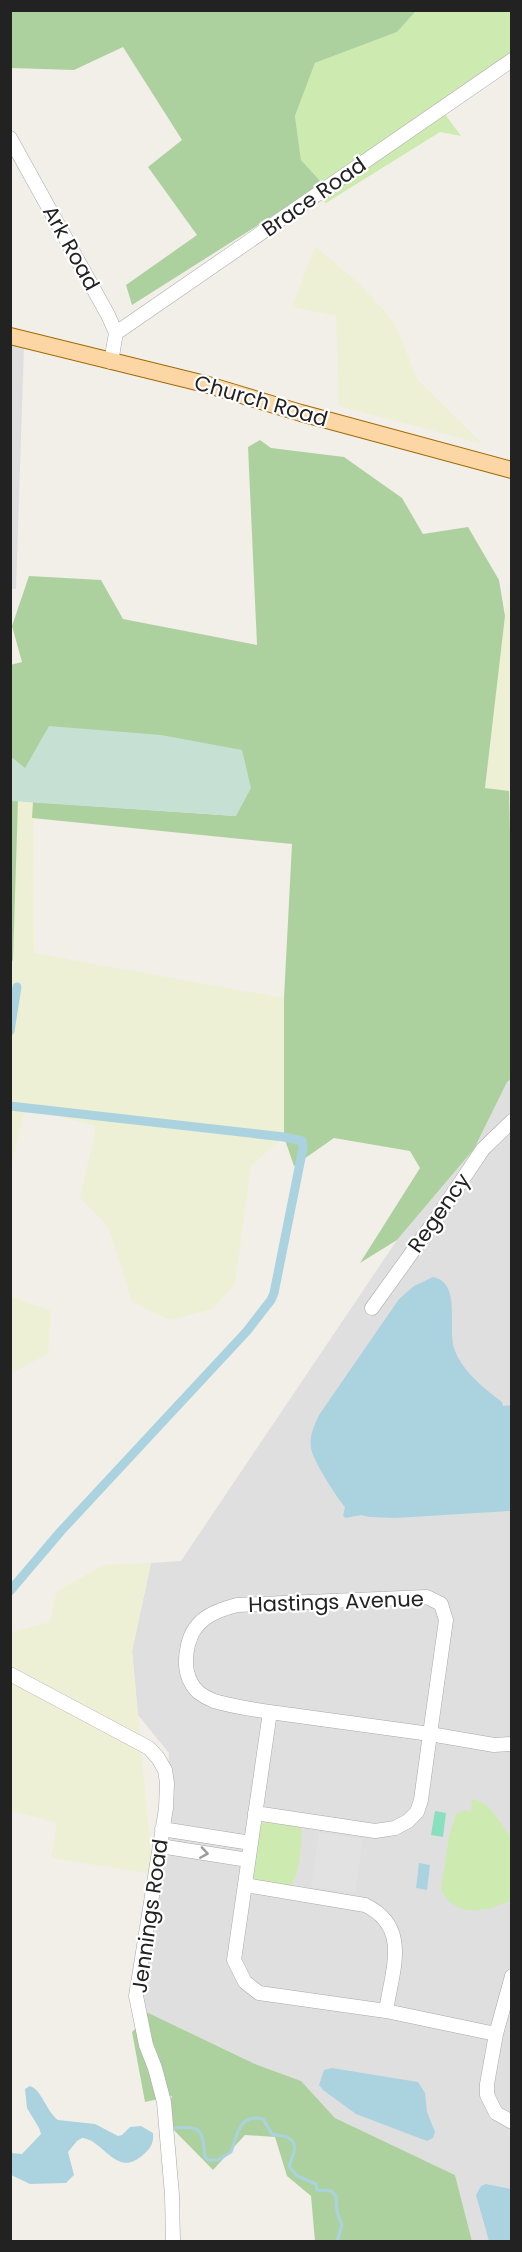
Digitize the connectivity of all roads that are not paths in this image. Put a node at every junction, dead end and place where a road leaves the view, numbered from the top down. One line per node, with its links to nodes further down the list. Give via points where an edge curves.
1 (512, 60): 3 (street, Brace Road)
2 (10, 138): 3 (street, Ark Road)
3 (116, 333): 5 (street)
4 (10, 336): 5 (main road, Church Road)
5 (111, 362): 6 (main road, Church Road, via 205,384)
6 (512, 470)
7 (512, 1121): 8 (street, Regency, via 483,1149)
8 (372, 1308)
9 (10, 1674): 14 (street, Jennings Road, via 152,1752 165,1770 167,1783)
10 (270, 1712): 11 (street, Hastings Avenue); 11 (street, Hastings Avenue, via 212,1700 198,1692 189,1680 185,1656 196,1627 205,1617 237,1605 427,1597 441,1604 446,1620); 13 (street)
11 (430, 1734): 12 (street); 13 (street, via 417,1812 395,1828 375,1831)
12 (512, 1744)
13 (255, 1813): 15 (street)
14 (162, 1829): 15 (street); 16 (street, Jennings Road)
15 (251, 1843): 17 (street)
16 (160, 1846): 17 (street, one-way to 17); 23 (street, Jennings Road, via 136,1996 164,2102)
17 (248, 1860): 18 (street)
18 (245, 1886): 20 (street, via 376,1910 387,1920 396,1948); 20 (street, via 234,1960 245,1982 259,1993)
19 (512, 1976): 21 (street)
20 (386, 2011): 21 (street)
21 (496, 2034): 22 (street, via 487,2095 496,2113)
22 (512, 2122)
23 (173, 2241)

